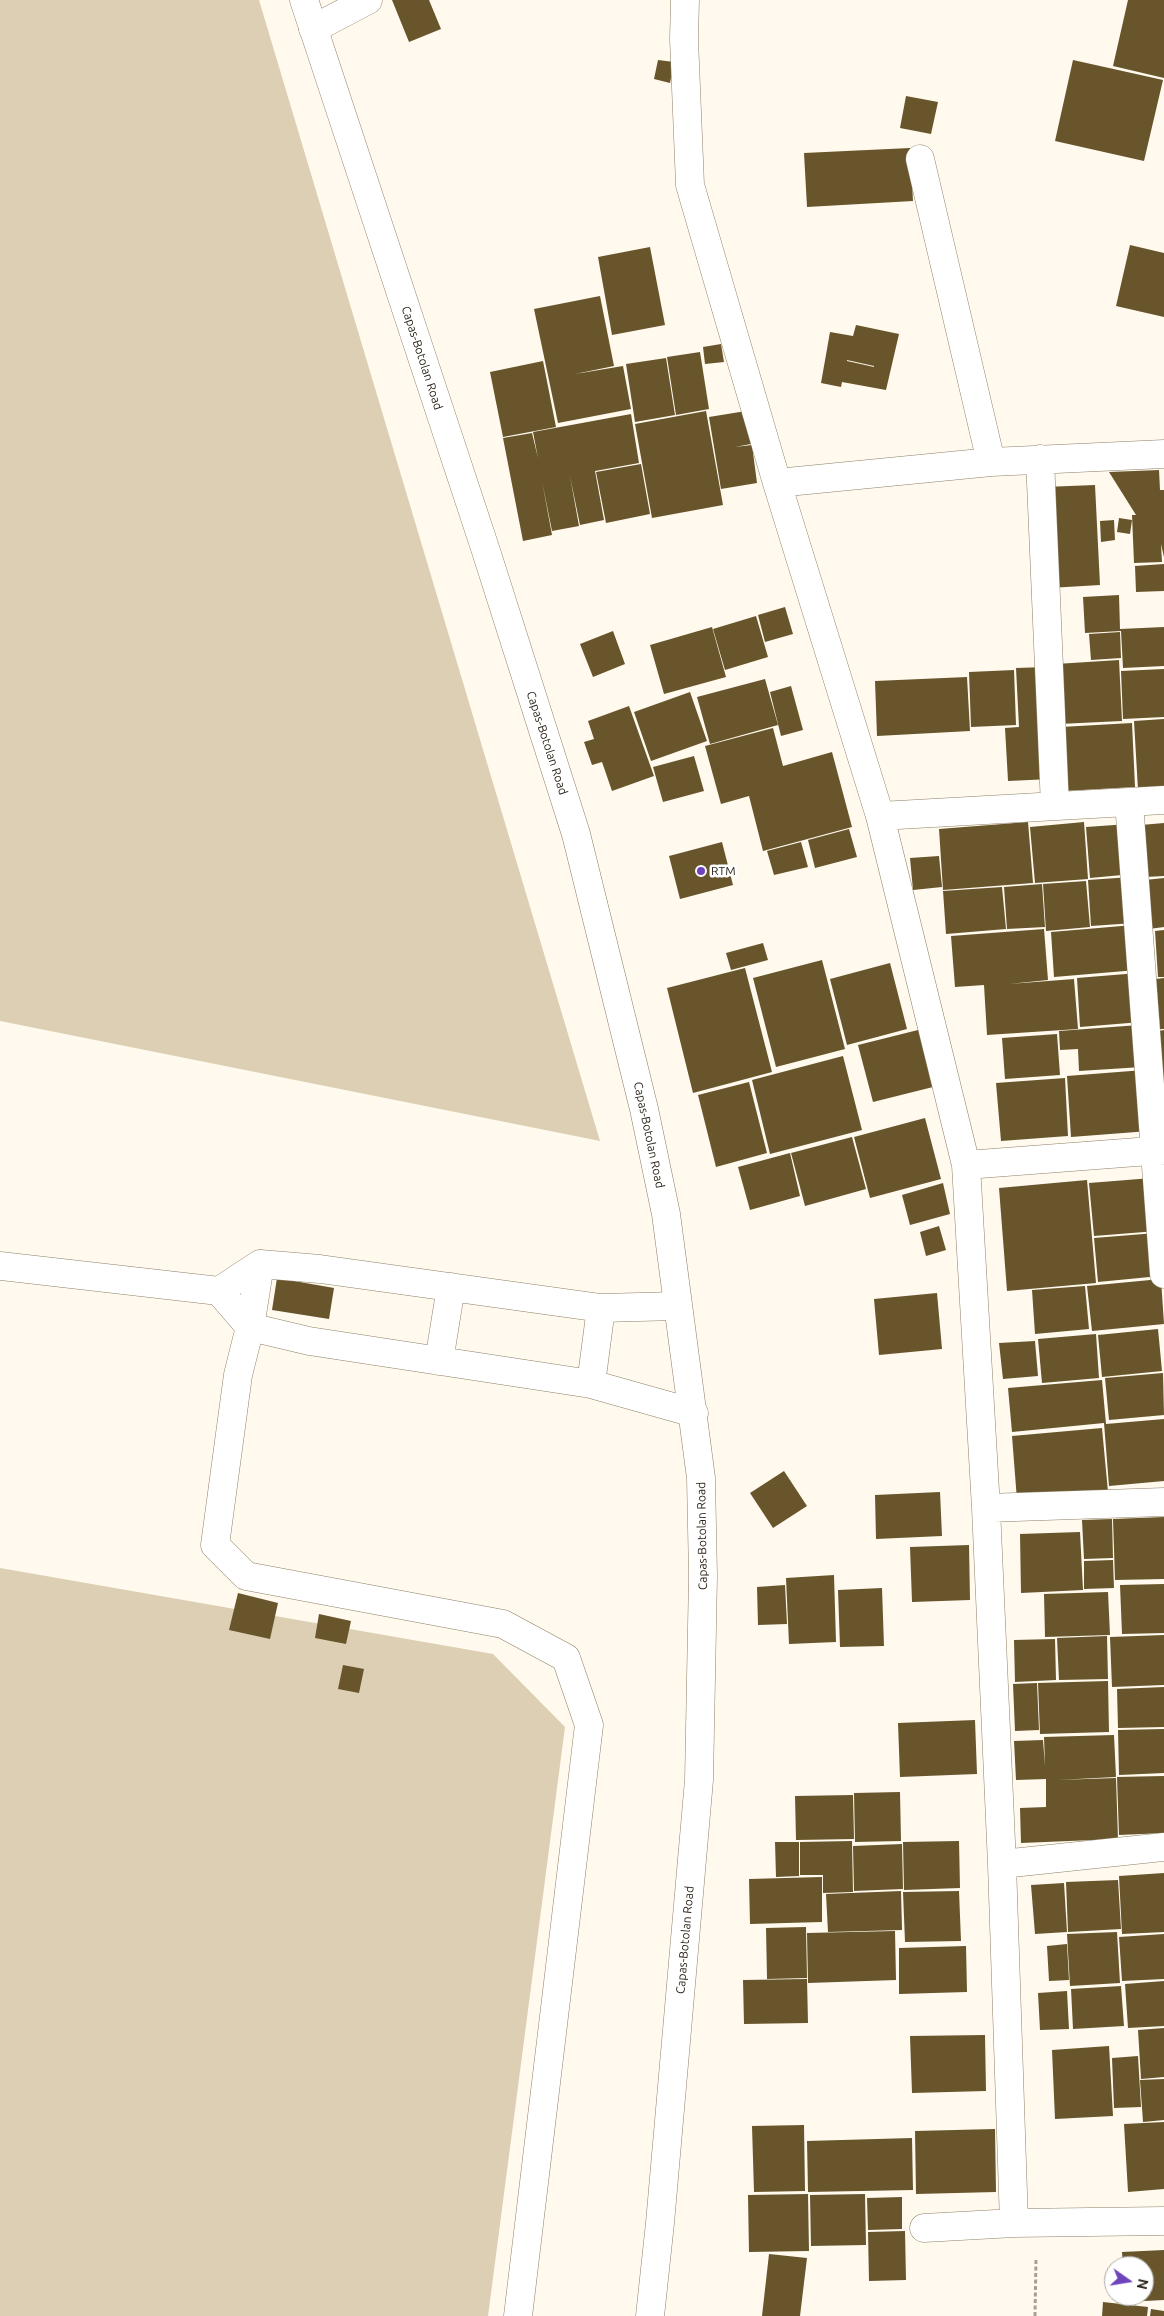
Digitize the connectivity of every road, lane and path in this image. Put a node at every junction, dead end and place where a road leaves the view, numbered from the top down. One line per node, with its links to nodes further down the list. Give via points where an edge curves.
1 (304, 0): 4 (street, Capas-Botolan Road)
2 (368, 0): 4 (street)
3 (686, 0): 9 (street, via 684,39 690,186)
4 (313, 29): 21 (street, Capas-Botolan Road, via 576,834 646,1118 666,1214)
5 (920, 160): 8 (street)
6 (1164, 454): 7 (street)
7 (1040, 459): 8 (street); 12 (street)
8 (991, 462): 9 (street)
9 (777, 483): 13 (street)
10 (1164, 800): 11 (street)
11 (1129, 802): 12 (street); 14 (street)
12 (1055, 806): 13 (street)
13 (880, 816): 15 (street)
14 (1159, 1150): 15 (street); 18 (street)
15 (966, 1165): 28 (street)
16 (260, 1264): 19 (street); 20 (street); 23 (street)
17 (0, 1266): 20 (street)
18 (1164, 1274)
19 (451, 1287): 22 (street); 24 (street)
20 (219, 1291): 23 (street)
21 (677, 1306): 22 (street); 26 (street, Capas-Botolan Road)
22 (602, 1308): 25 (street)
23 (250, 1327): 24 (street, via 309,1341); 34 (street, via 238,1375 215,1544 246,1576 503,1624 566,1658 589,1725)
24 (439, 1361): 25 (street)
25 (591, 1384): 26 (street)
26 (694, 1413): 35 (street, Capas-Botolan Road, via 701,1478 703,1576 699,1780)
27 (1164, 1502): 28 (street)
28 (986, 1508): 30 (street)
29 (1164, 1847): 30 (street)
30 (1002, 1864): 32 (street)
31 (1164, 2221): 32 (street)
32 (1026, 2222): 33 (street); 36 (path)
33 (924, 2228)
34 (518, 2316)
35 (650, 2316)
36 (1035, 2316)

